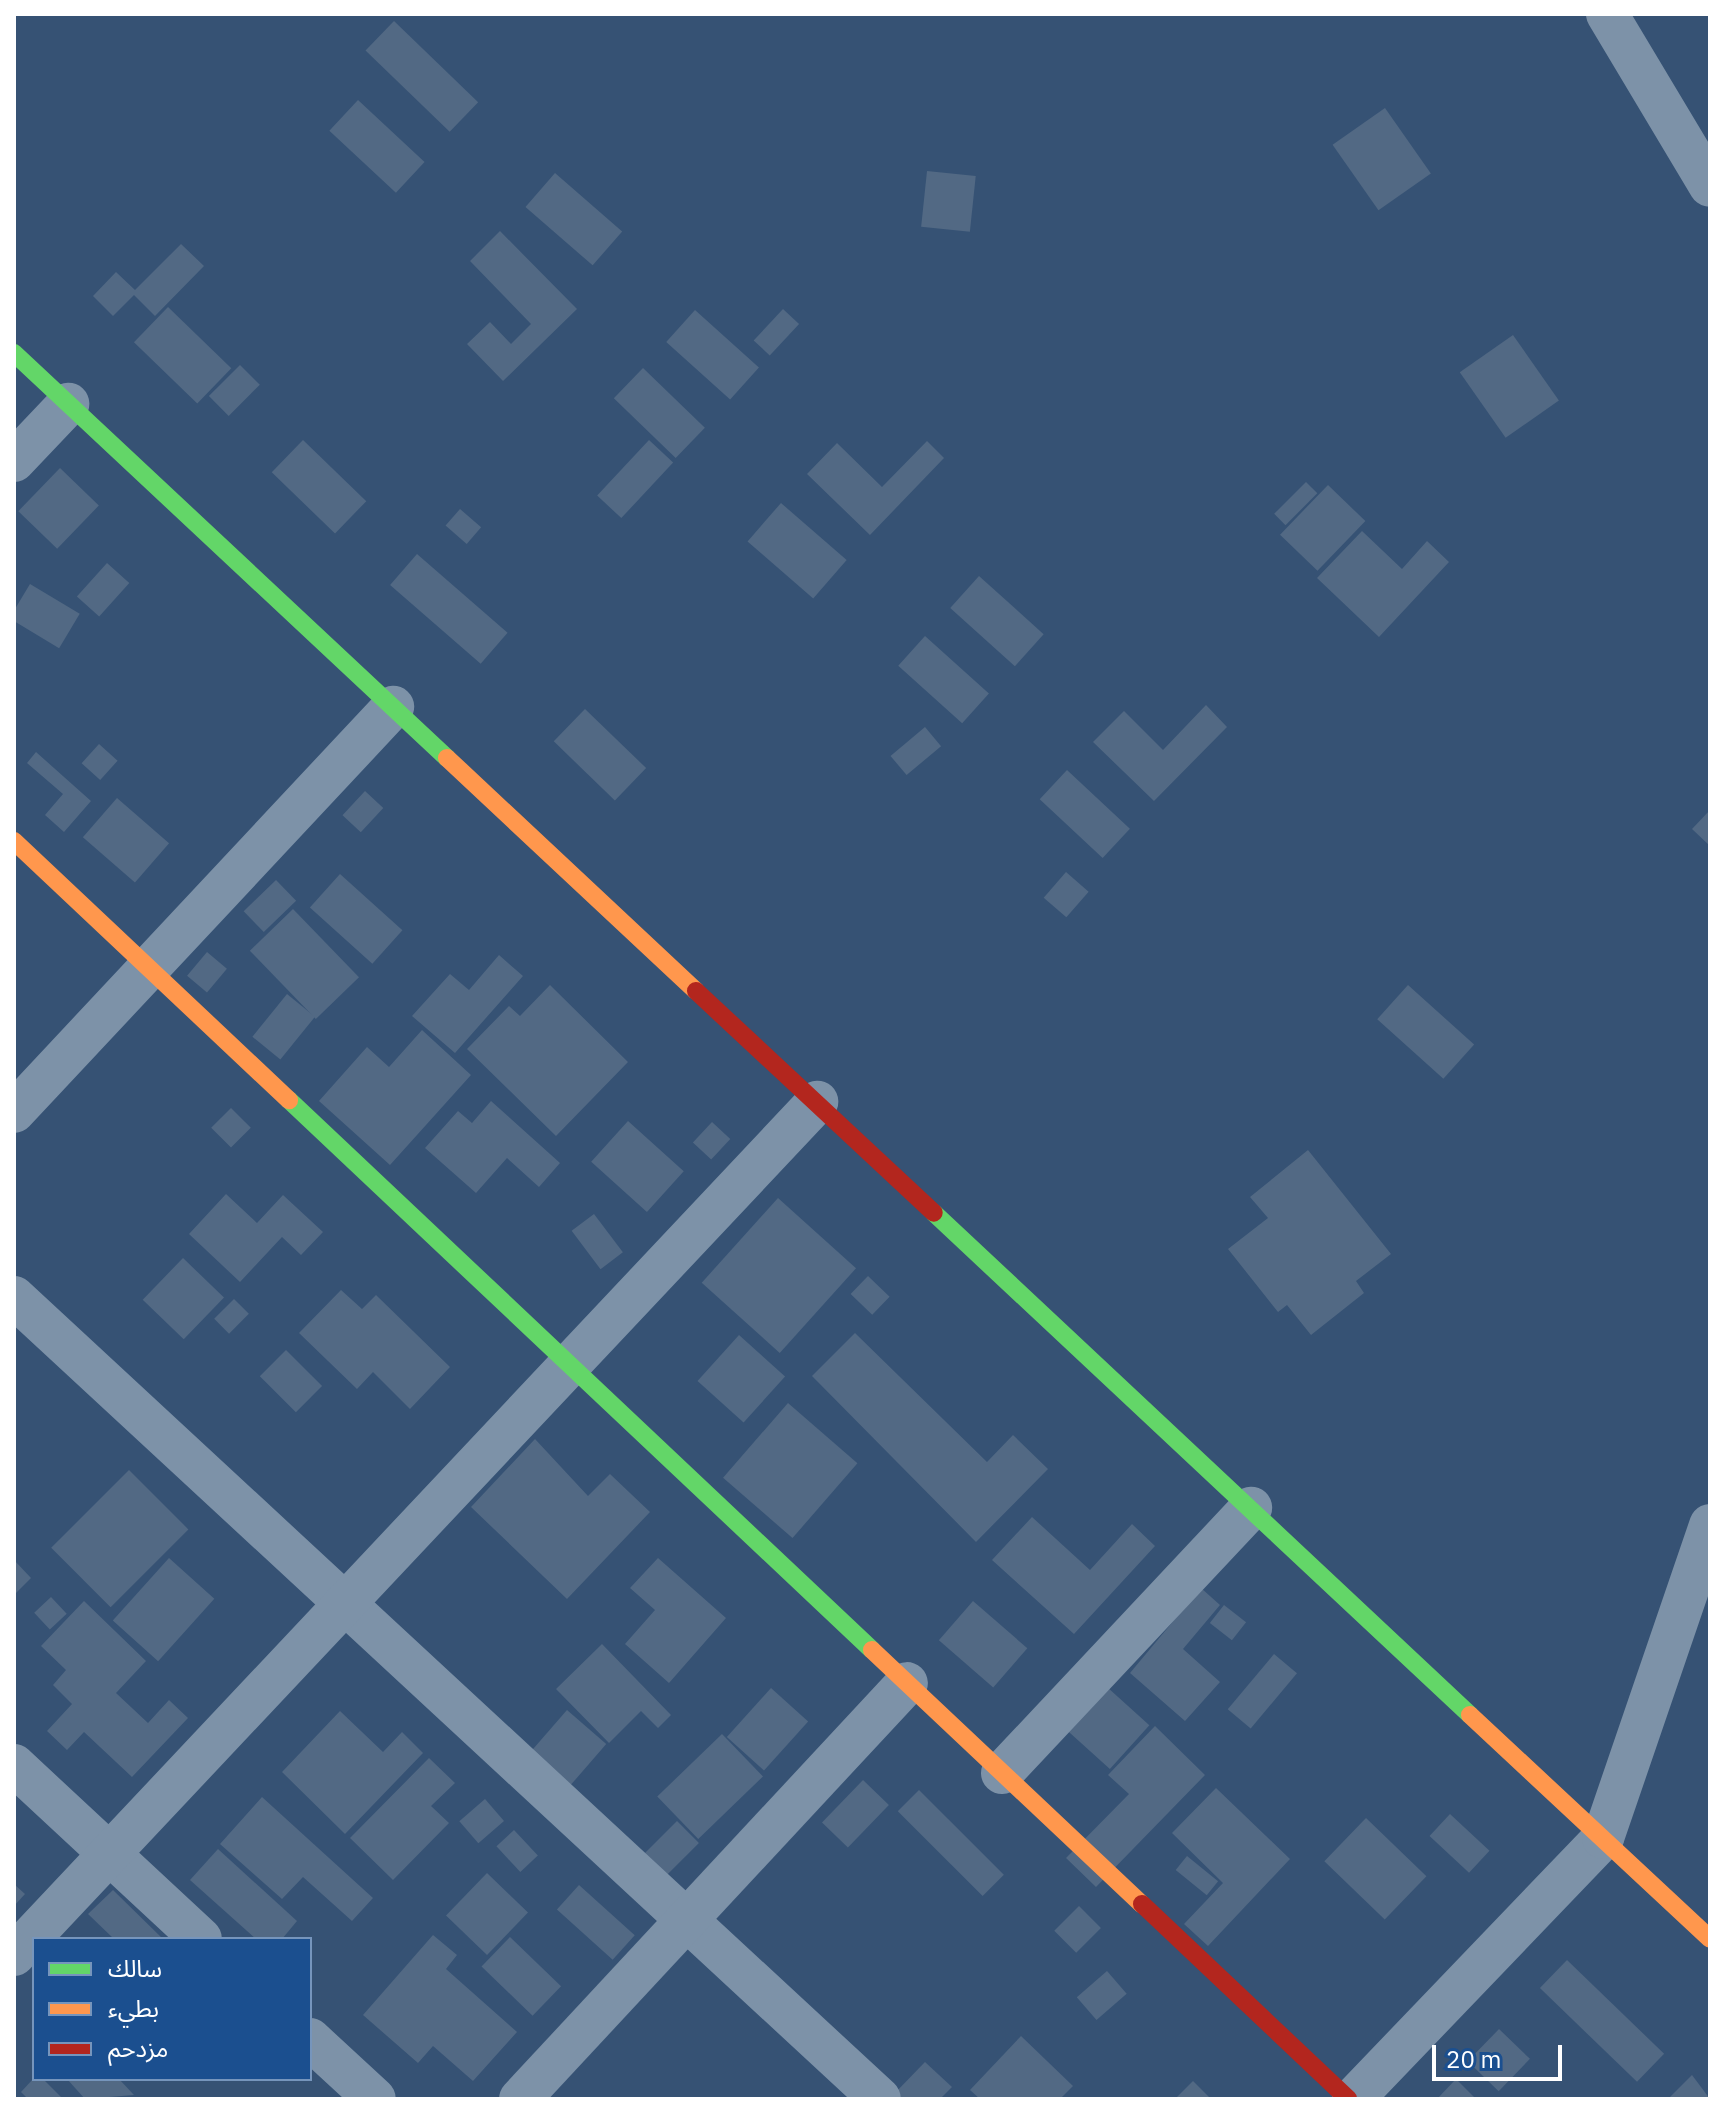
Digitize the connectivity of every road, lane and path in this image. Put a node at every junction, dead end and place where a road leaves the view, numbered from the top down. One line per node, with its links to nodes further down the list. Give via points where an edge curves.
1 (1607, 14): 2 (street)
2 (1710, 186)
3 (14, 353): 4 (street)
4 (68, 404): 5 (street); 6 (street)
5 (14, 461)
6 (393, 707): 8 (street); 9 (street)
7 (14, 841): 8 (street)
8 (149, 968): 10 (street); 12 (street)
9 (817, 1102): 12 (street); 13 (street)
10 (14, 1112)
11 (14, 1297): 15 (street)
12 (570, 1365): 15 (street); 16 (street)
13 (1251, 1508): 18 (street); 19 (street)
14 (1710, 1525): 19 (street)
15 (345, 1603): 20 (street); 21 (street)
16 (907, 1683): 18 (street); 21 (street)
17 (14, 1765): 20 (street)
18 (1002, 1773): 29 (street)
19 (1603, 1838): 23 (street); 29 (street)
20 (109, 1854): 22 (street); 24 (street)
21 (687, 1920): 27 (street); 28 (street)
22 (199, 1937)
23 (1710, 1939)
24 (14, 1955)
25 (312, 2041): 26 (street)
26 (375, 2099)
27 (520, 2099)
28 (880, 2099)
29 (1350, 2099)

